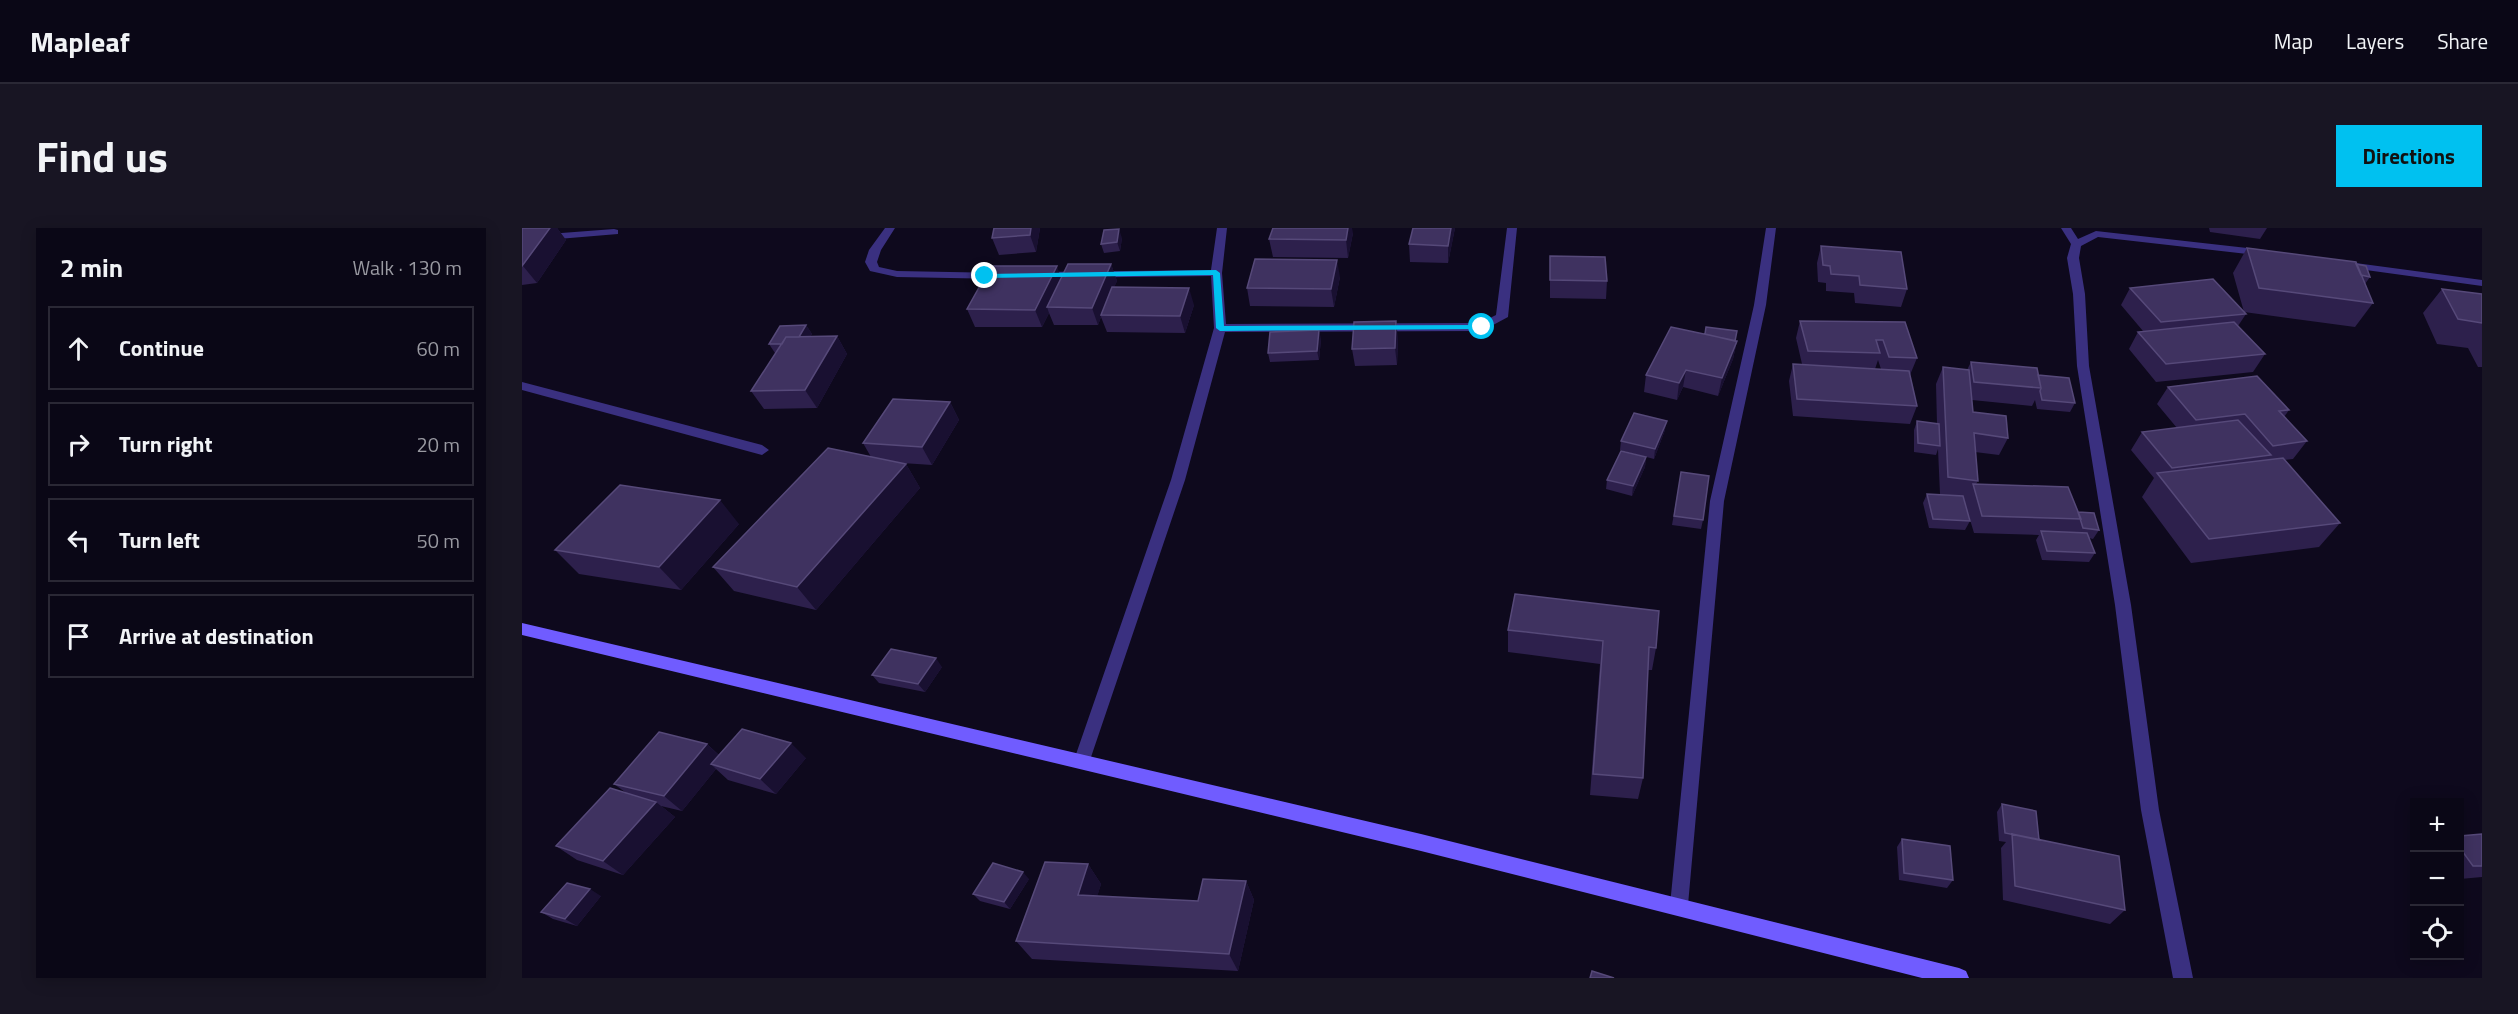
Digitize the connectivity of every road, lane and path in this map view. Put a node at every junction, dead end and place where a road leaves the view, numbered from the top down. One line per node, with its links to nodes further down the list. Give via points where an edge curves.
1 (890, 228): 11 (street, via 871,262 874,269 897,274)
2 (1222, 228): 11 (street)
3 (1512, 228): 13 (street, via 1502,317 1482,327)
4 (1771, 228): 18 (street, via 1760,305 1718,501)
5 (2066, 228): 8 (street)
6 (614, 232): 7 (street)
7 (522, 239)
8 (2076, 244): 9 (street, via 2096,234); 20 (street, via 2073,258 2084,366 2123,605 2150,810)
9 (2279, 255)
10 (2336, 263): 12 (street)
11 (1216, 273): 13 (street)
12 (2482, 283)
13 (1220, 328): 17 (street, via 1178,480)
14 (522, 386): 15 (street)
15 (762, 450)
16 (522, 629): 17 (street)
17 (1082, 760): 18 (street)
18 (1679, 905): 19 (street)
19 (1959, 978)
20 (2183, 978)

